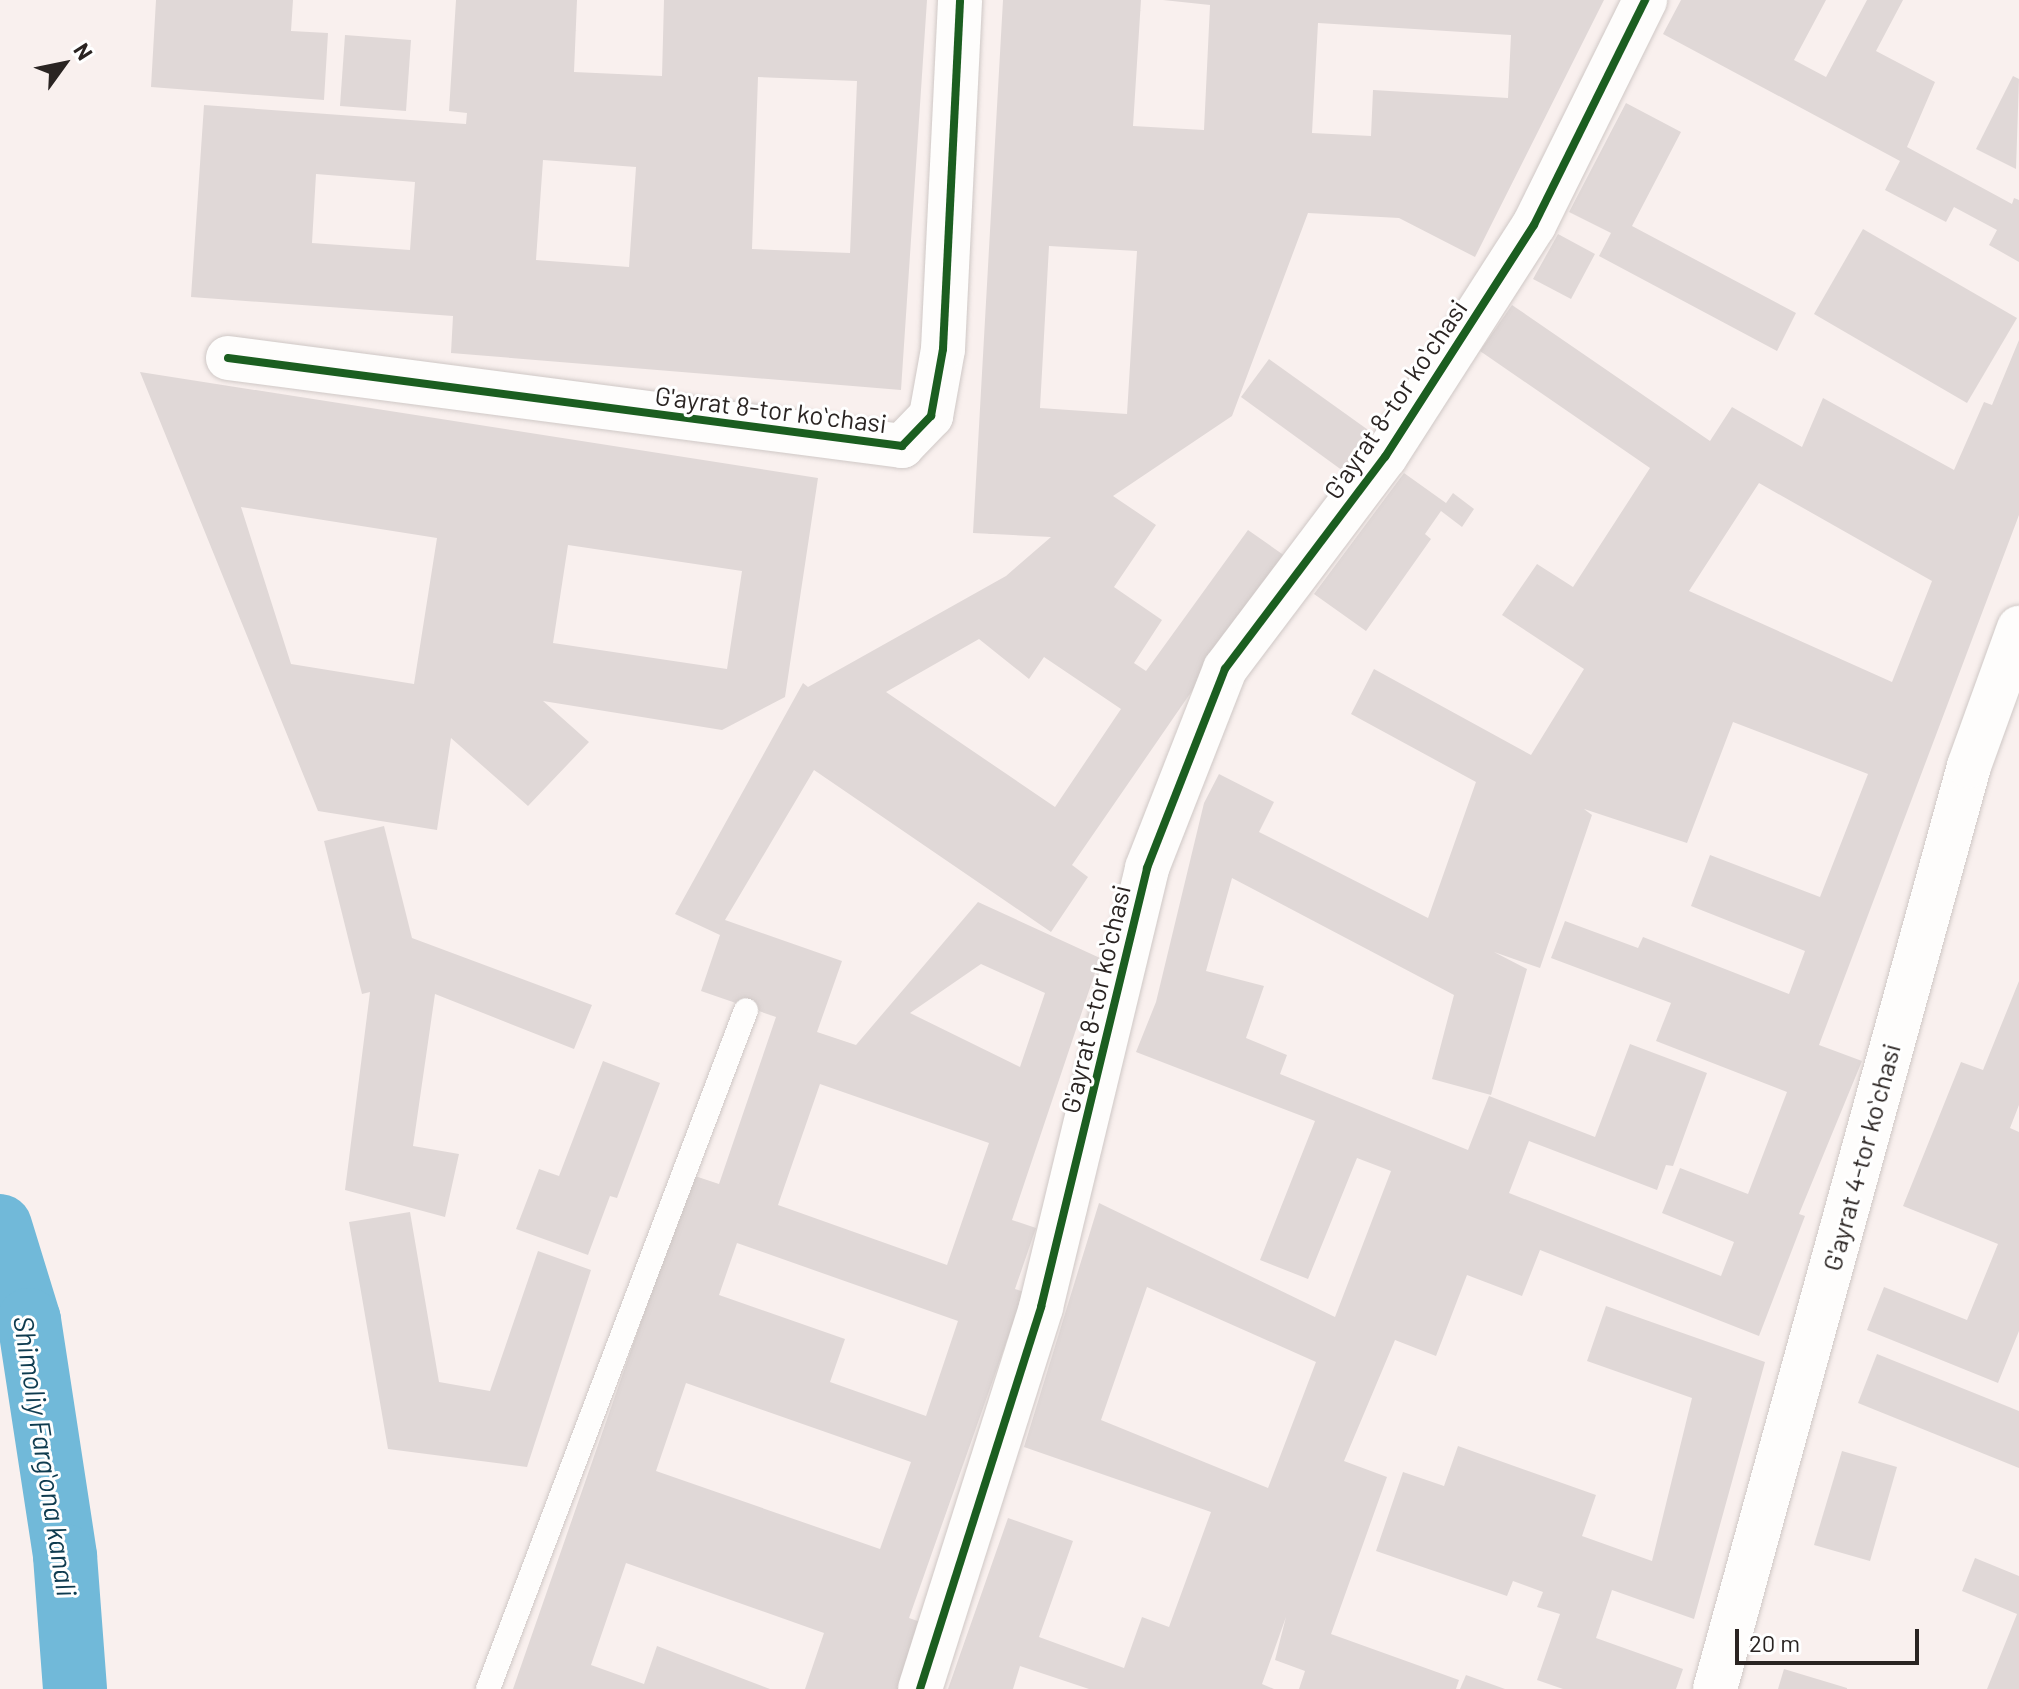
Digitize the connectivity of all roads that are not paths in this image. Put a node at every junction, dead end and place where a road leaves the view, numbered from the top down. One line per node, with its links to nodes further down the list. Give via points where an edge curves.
1 (960, 0): 3 (street, G'ayrat 8-tor koʻchasi, via 943,349 931,416 902,446)
2 (1645, 0): 7 (street, G'ayrat 8-tor koʻchasi, via 1534,225 1385,457 1225,669 1147,868 1041,1307)
3 (228, 358)
4 (2019, 628): 8 (street, G'ayrat 4-tor koʻchasi, via 1969,766)
5 (746, 1010): 6 (lane, via 556,1497)
6 (488, 1689)
7 (920, 1689)
8 (1715, 1689)

